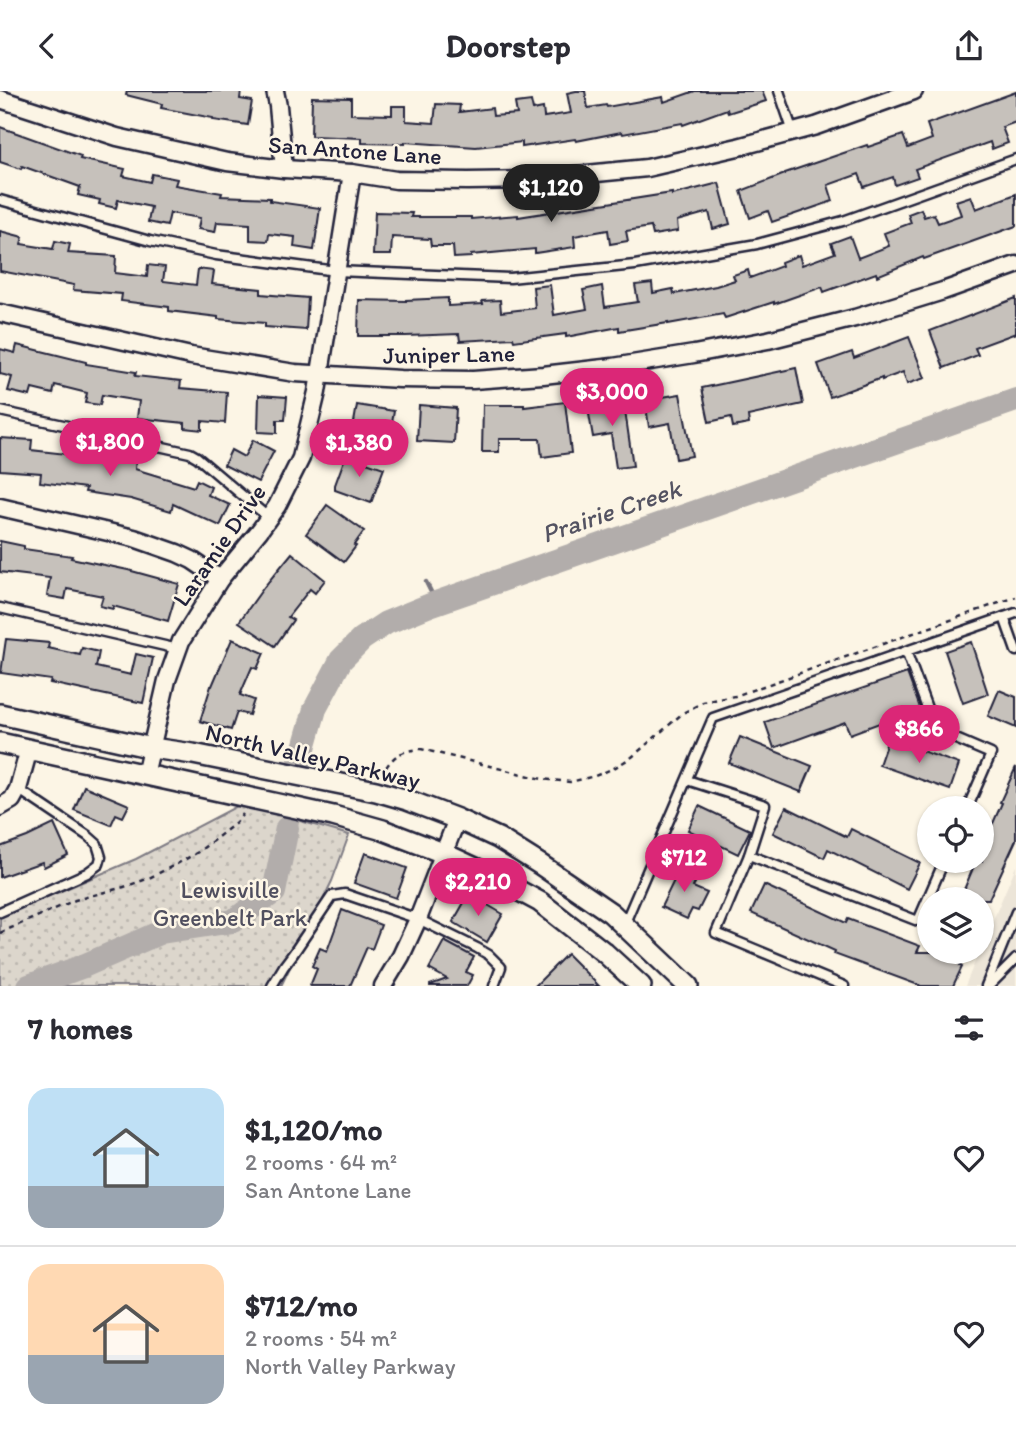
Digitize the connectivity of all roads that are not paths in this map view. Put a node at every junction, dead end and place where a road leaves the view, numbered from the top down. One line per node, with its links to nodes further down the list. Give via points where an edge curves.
1 (275, 91): 8 (street)
2 (779, 91): 6 (lane)
3 (914, 91): 4 (street, San Antone Lane)
4 (888, 95): 6 (street, San Antone Lane)
5 (0, 99): 8 (street, San Antone Lane, via 117,137 227,162)
6 (793, 132): 9 (street, San Antone Lane, via 647,168 526,180 396,180)
7 (1016, 159): 12 (lane, via 806,232 635,265 510,278)
8 (284, 169): 9 (street, San Antone Lane)
9 (352, 173): 12 (street, Laramie Drive)
10 (0, 200): 12 (lane, via 163,244)
11 (1016, 265): 14 (street, Juniper Lane, via 855,318 694,354 474,380)
12 (336, 271): 14 (street, Laramie Drive)
13 (0, 313): 14 (street, Juniper Lane, via 191,356)
14 (319, 374): 17 (street, Laramie Drive, via 301,458)
15 (0, 411): 17 (lane, via 190,453)
16 (0, 507): 18 (street, via 145,542 192,560)
17 (269, 518): 18 (street, Laramie Drive)
18 (220, 579): 22 (street, Laramie Drive)
19 (0, 608): 22 (lane)
20 (1016, 613): 21 (lane)
21 (1004, 617): 23 (lane); 24 (lane)
22 (178, 649): 27 (street, Laramie Drive)
23 (906, 651): 30 (lane, via 713,718); 32 (lane, via 935,730 992,754)
24 (1016, 651)
25 (0, 714): 27 (street, North Valley Parkway)
26 (0, 743): 28 (street)
27 (152, 748): 29 (street, Laramie Drive); 34 (street, North Valley Parkway, via 376,791)
28 (29, 749): 29 (street); 31 (street)
29 (145, 775): 35 (street, via 333,816)
30 (687, 780): 36 (lane, via 765,805); 41 (lane)
31 (18, 789): 33 (street, via 12,800); 38 (lane, via 88,836 101,857 87,873)
32 (973, 796)
33 (0, 807)
34 (457, 819): 35 (street); 41 (street, North Valley Parkway, via 541,865)
35 (443, 853): 40 (street); 42 (street, via 540,902)
36 (749, 855): 37 (lane, via 918,922); 49 (lane, via 716,933)
37 (939, 873)
38 (0, 912)
39 (1016, 912): 50 (lane)
40 (418, 919): 44 (lane, via 345,894 332,896); 45 (street); 46 (lane, via 489,955 501,967)
41 (624, 925): 42 (street); 48 (street, North Valley Parkway)
42 (605, 953): 47 (street)
43 (1016, 959): 50 (lane)
44 (272, 986)
45 (383, 986)
46 (494, 986)
47 (641, 986)
48 (688, 986)
49 (844, 986)
50 (988, 986)

